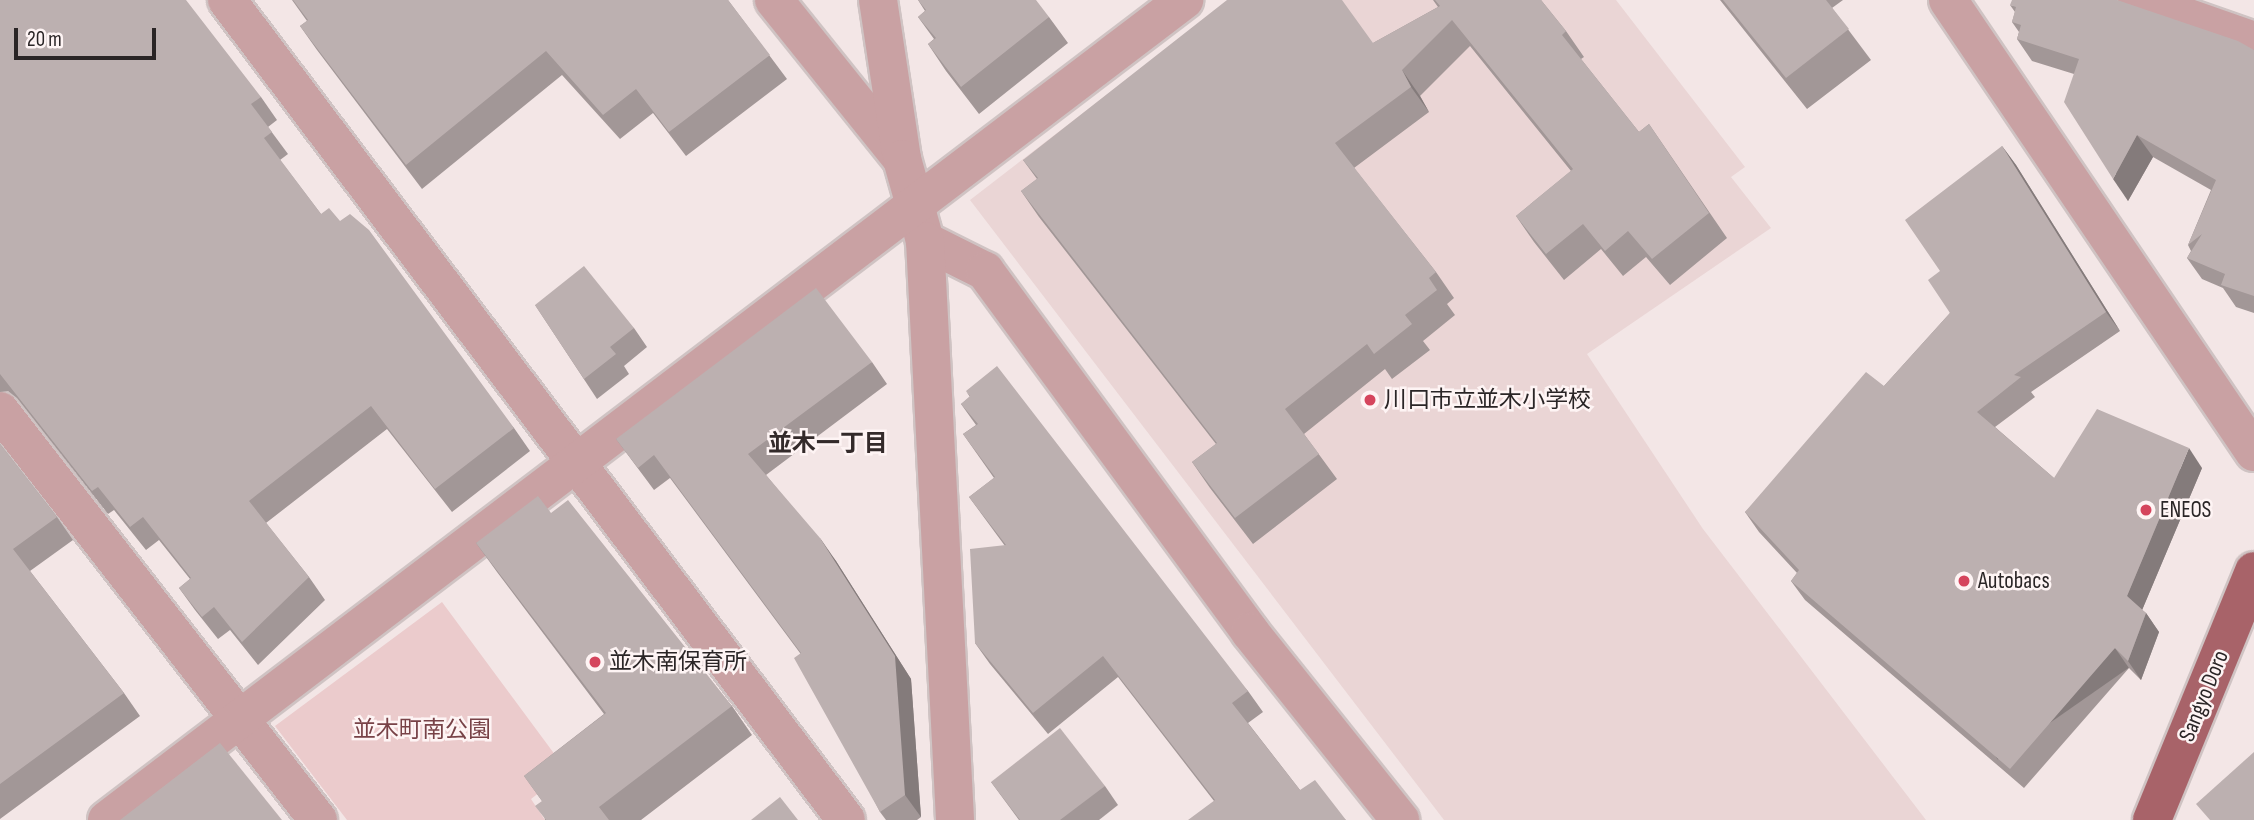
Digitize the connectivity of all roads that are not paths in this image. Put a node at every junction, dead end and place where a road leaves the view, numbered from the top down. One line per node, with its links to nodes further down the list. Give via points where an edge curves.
1 (227, 0): 12 (street)
2 (774, 0): 8 (street)
3 (878, 0): 8 (street)
4 (1184, 0): 9 (street)
5 (1948, 0): 11 (street)
6 (2137, 0): 7 (street)
7 (2254, 41)
8 (902, 159): 9 (street)
9 (921, 223): 12 (street); 18 (street); 19 (street, via 985,271 1250,632)
10 (0, 411): 14 (street)
11 (2254, 453)
12 (579, 462): 14 (street); 17 (street)
13 (2254, 571): 20 (main road, Sangyo Doro)
14 (240, 719): 15 (street); 16 (street)
15 (107, 820)
16 (318, 820)
17 (846, 820)
18 (955, 820)
19 (1400, 820)
20 (2152, 820)

